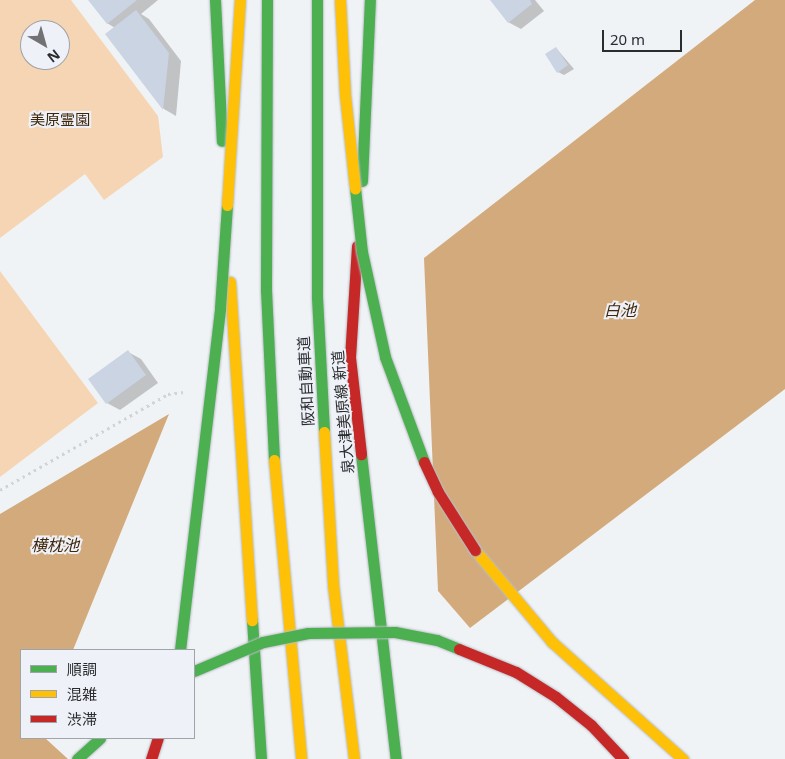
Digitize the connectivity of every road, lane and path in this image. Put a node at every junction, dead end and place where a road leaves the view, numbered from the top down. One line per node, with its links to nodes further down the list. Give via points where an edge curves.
1 (215, 0): 15 (main road)
2 (240, 0): 9 (main road, bridge, via 220,308)
3 (266, 0): 16 (main road, via 266,290 272,442)
4 (317, 0): 17 (main road, 阪和自動車道, via 317,297 333,585)
5 (340, 0): 20 (main road, bridge, via 345,95 362,252 385,357 410,430 438,492 475,550 552,642)
6 (370, 0): 18 (main road, 泉大津美原線 新道, via 368,91 350,357)
7 (188, 392): 8 (path, via 168,394)
8 (0, 490)
9 (180, 649)
10 (195, 671): 19 (main road, bridge, via 263,642 308,633 379,631 437,640 516,672 563,703)
11 (99, 739): 13 (main road)
12 (158, 739): 14 (main road)
13 (76, 759)
14 (151, 759)
15 (261, 759)
16 (301, 759)
17 (354, 759)
18 (396, 759)
19 (623, 759)
20 (683, 759)

